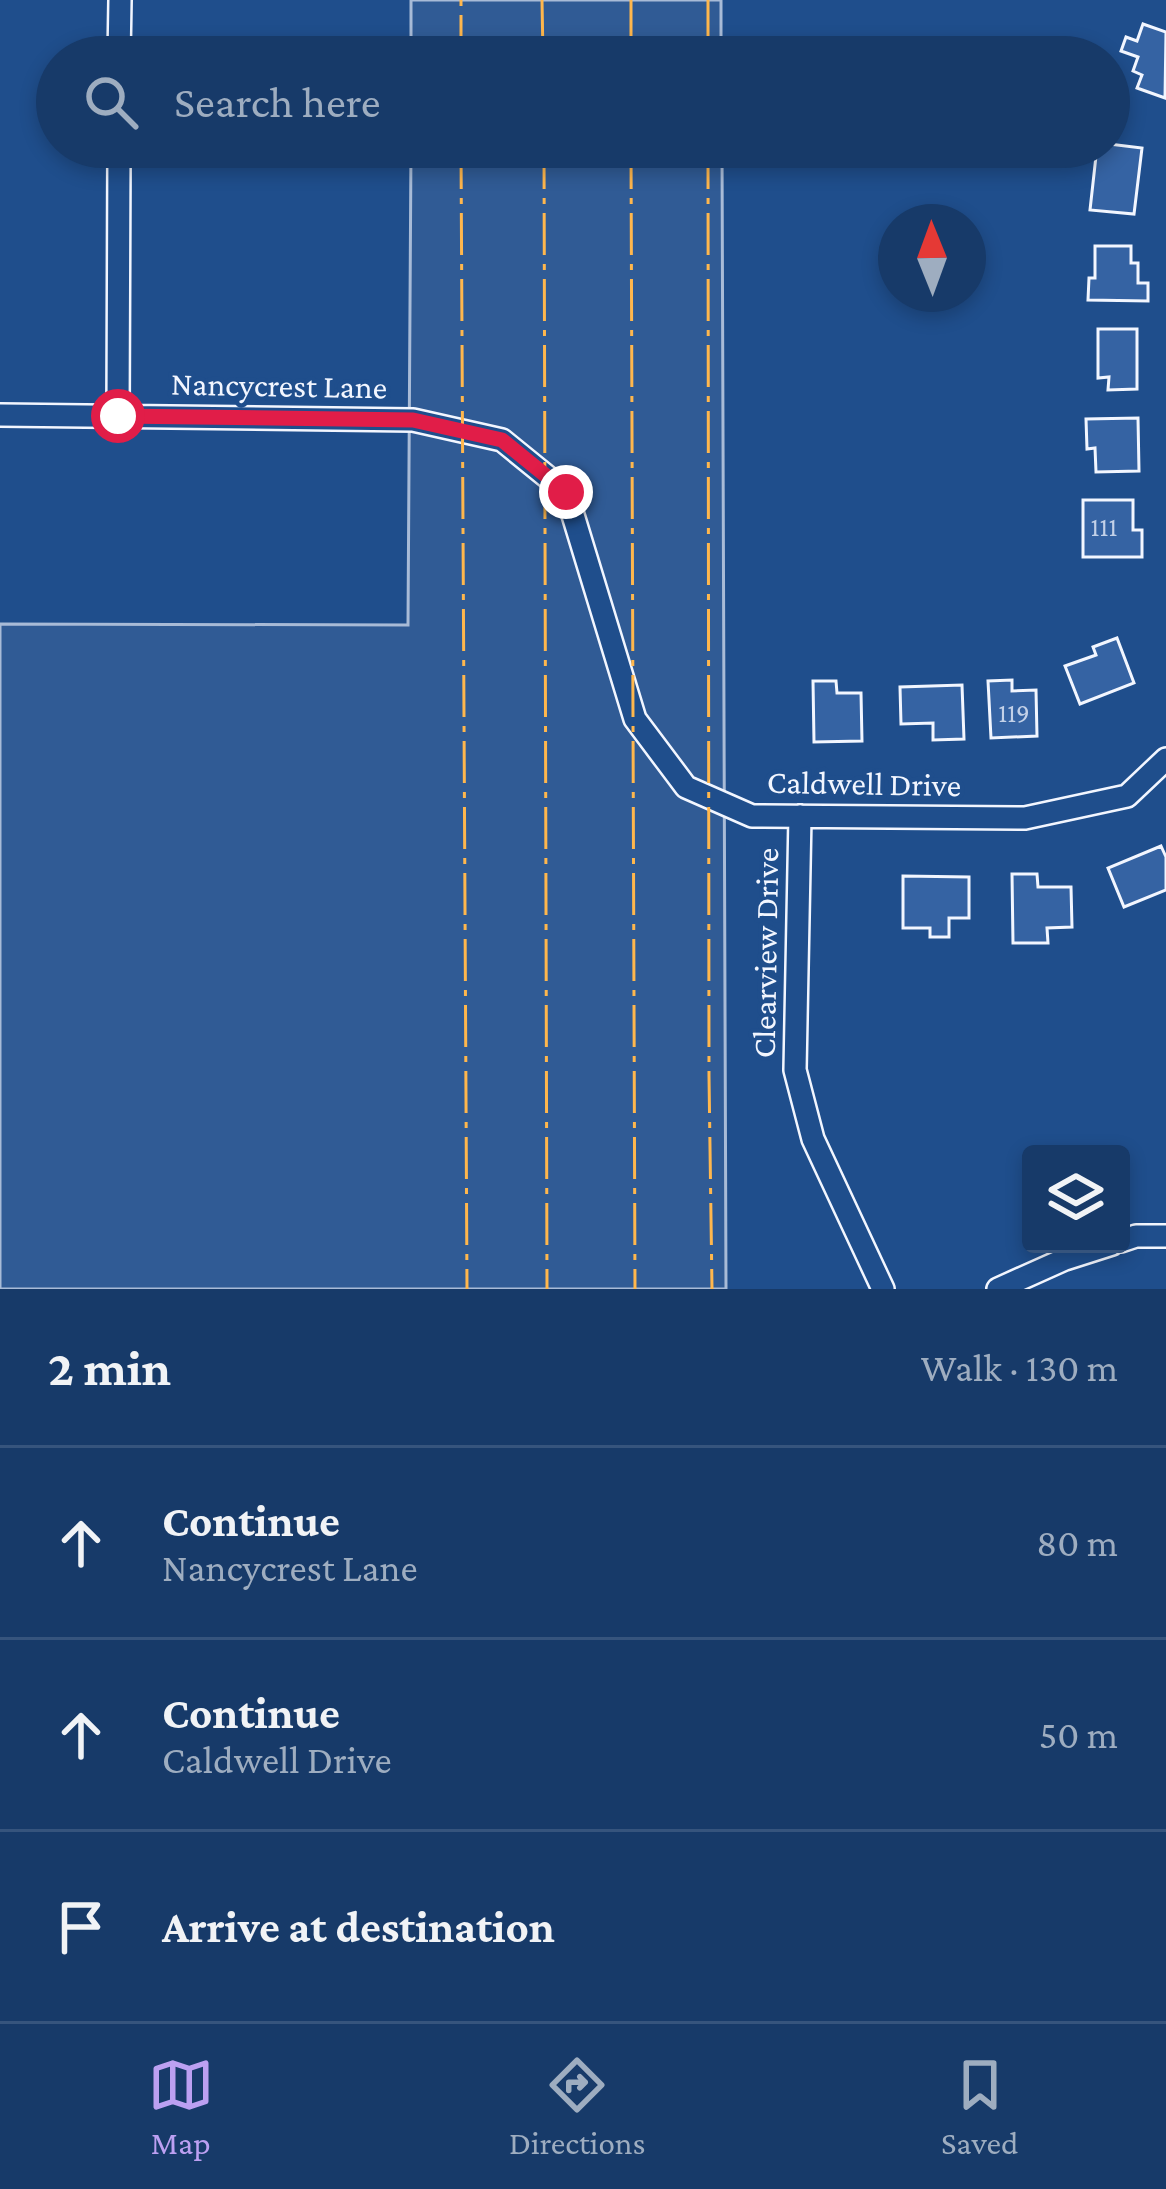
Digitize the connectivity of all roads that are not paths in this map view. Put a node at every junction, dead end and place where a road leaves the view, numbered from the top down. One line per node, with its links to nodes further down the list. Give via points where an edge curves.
1 (119, 0): 2 (street)
2 (119, 36)
3 (119, 168): 5 (street)
4 (0, 415): 5 (street, Nancycrest Lane)
5 (118, 416): 6 (street, Nancycrest Lane)
6 (413, 420): 8 (street, Caldwell Drive, via 502,440 566,492 635,719 686,787 752,816)
7 (1166, 759): 8 (street, Caldwell Drive, via 1127,796 1025,818)
8 (800, 816): 12 (street, Clearview Drive, via 795,1070 814,1139)
9 (1166, 1236): 10 (street)
10 (1130, 1238)
11 (1084, 1253): 13 (street)
12 (883, 1289)
13 (998, 1289)

